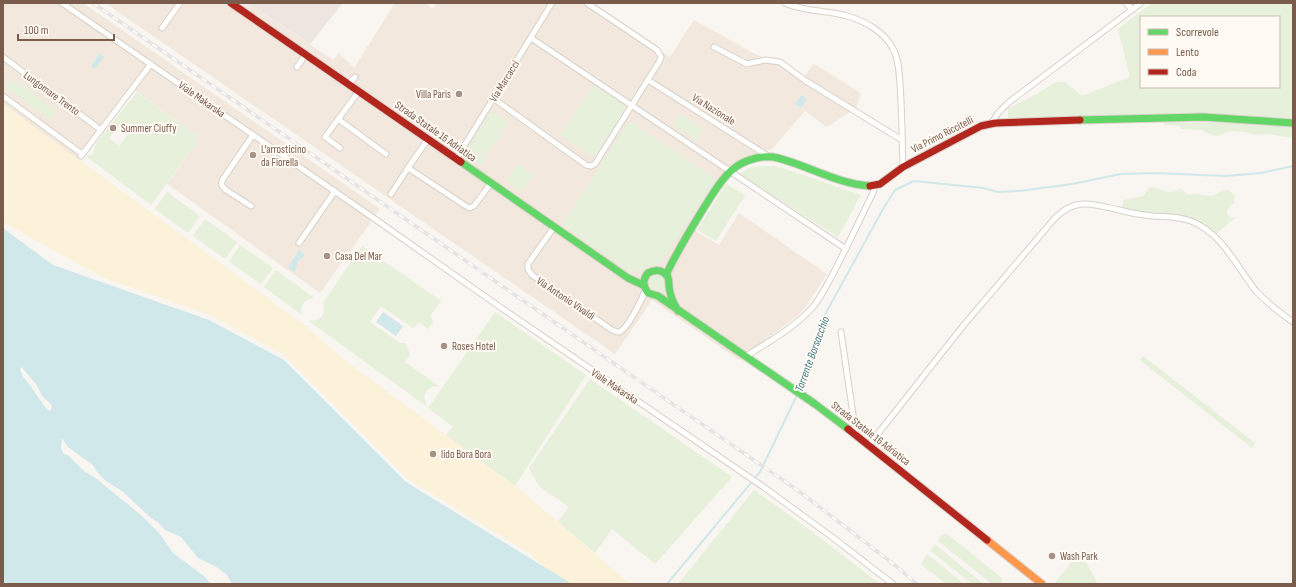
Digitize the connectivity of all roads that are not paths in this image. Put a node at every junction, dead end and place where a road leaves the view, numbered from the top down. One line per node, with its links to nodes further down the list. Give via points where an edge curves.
1 (62, 3): 15 (street, Viale Makarska)
2 (180, 3): 10 (street)
3 (231, 3): 13 (main road, Strada Statale 16 Adriatica)
4 (552, 3): 11 (street, Via Marcacci)
5 (587, 3): 18 (street, via 659,52 660,61)
6 (784, 3): 30 (street, via 852,17 870,26 888,40 895,52 899,71)
7 (1126, 3): 9 (street)
8 (1141, 3): 9 (street)
9 (1132, 10): 26 (street, via 1009,102)
10 (162, 28)
11 (530, 38): 22 (street, Via Marcacci); 23 (street)
12 (714, 47): 30 (street, via 747,64 765,60 780,62 806,81)
13 (306, 54): 16 (street); 19 (main road, Strada Statale 16 Adriatica)
14 (3, 57): 27 (street, Lungomare Trento)
15 (151, 64): 27 (street); 28 (street, Viale Makarska)
16 (297, 67)
17 (355, 77): 19 (street)
18 (648, 80): 23 (street); 33 (street, Via Nazionale)
19 (349, 84): 20 (main road, Strada Statale 16 Adriatica)
20 (359, 91): 24 (street); 29 (main road, Strada Statale 16 Adriatica)
21 (3, 96): 27 (street, via 82,155)
22 (493, 98): 23 (street, via 590,166 596,162); 34 (street, Via Marcacci)
23 (632, 106): 37 (street)
24 (338, 119): 31 (street, via 325,137); 32 (street)
25 (1293, 123): 26 (main road, Via Primo Riccitelli, via 1203,117)
26 (991, 124): 35 (main road, Via Primo Riccitelli, via 972,130)
27 (101, 130)
28 (253, 135): 40 (street, Viale Makarska); 42 (street, via 221,183 226,190)
29 (428, 139): 34 (main road, Strada Statale 16 Adriatica); 36 (street)
30 (902, 140): 35 (street)
31 (340, 148)
32 (386, 154)
33 (768, 156): 37 (main road, Via Nazionale, via 750,160); 39 (main road, Via Nazionale, via 784,159 840,180)
34 (456, 159): 38 (main road, Strada Statale 16 Adriatica)
35 (902, 167): 39 (main road, Via Primo Riccitelli)
36 (408, 168): 38 (street, via 469,208 474,206); 41 (street)
37 (730, 172): 45 (street); 46 (main road, Via Nazionale, via 722,180)
38 (491, 183): 43 (main road, Strada Statale 16 Adriatica)
39 (874, 186): 45 (street)
40 (335, 191): 44 (street); 57 (street, Viale Makarska, via 765,488)
41 (391, 194)
42 (251, 206)
43 (554, 227): 50 (main road, Strada Statale 16 Adriatica); 50 (street, Via Antonio Vivaldi, via 528,264 530,274 615,332 622,330)
44 (299, 243)
45 (846, 249): 54 (street, via 812,307 792,325)
46 (673, 259): 47 (main road); 48 (main road)
47 (658, 270): 48 (main road); 50 (main road, via 650,272)
48 (666, 275): 49 (main road, via 669,279)
49 (669, 288): 50 (main road, via 664,294); 51 (main road)
50 (648, 289): 51 (main road, Strada Statale 16 Adriatica)
51 (678, 311): 54 (main road, Strada Statale 16 Adriatica)
52 (1293, 322): 56 (street, via 1263,298 1227,250 1200,226 1175,217 1144,215 1089,204 1073,205 1055,218 988,296)
53 (841, 332): 55 (street)
54 (746, 356): 55 (main road, Strada Statale 16 Adriatica)
55 (856, 435): 56 (main road, Strada Statale 16 Adriatica)
56 (869, 445): 58 (main road, Strada Statale 16 Adriatica)
57 (893, 584)
58 (1042, 584)

